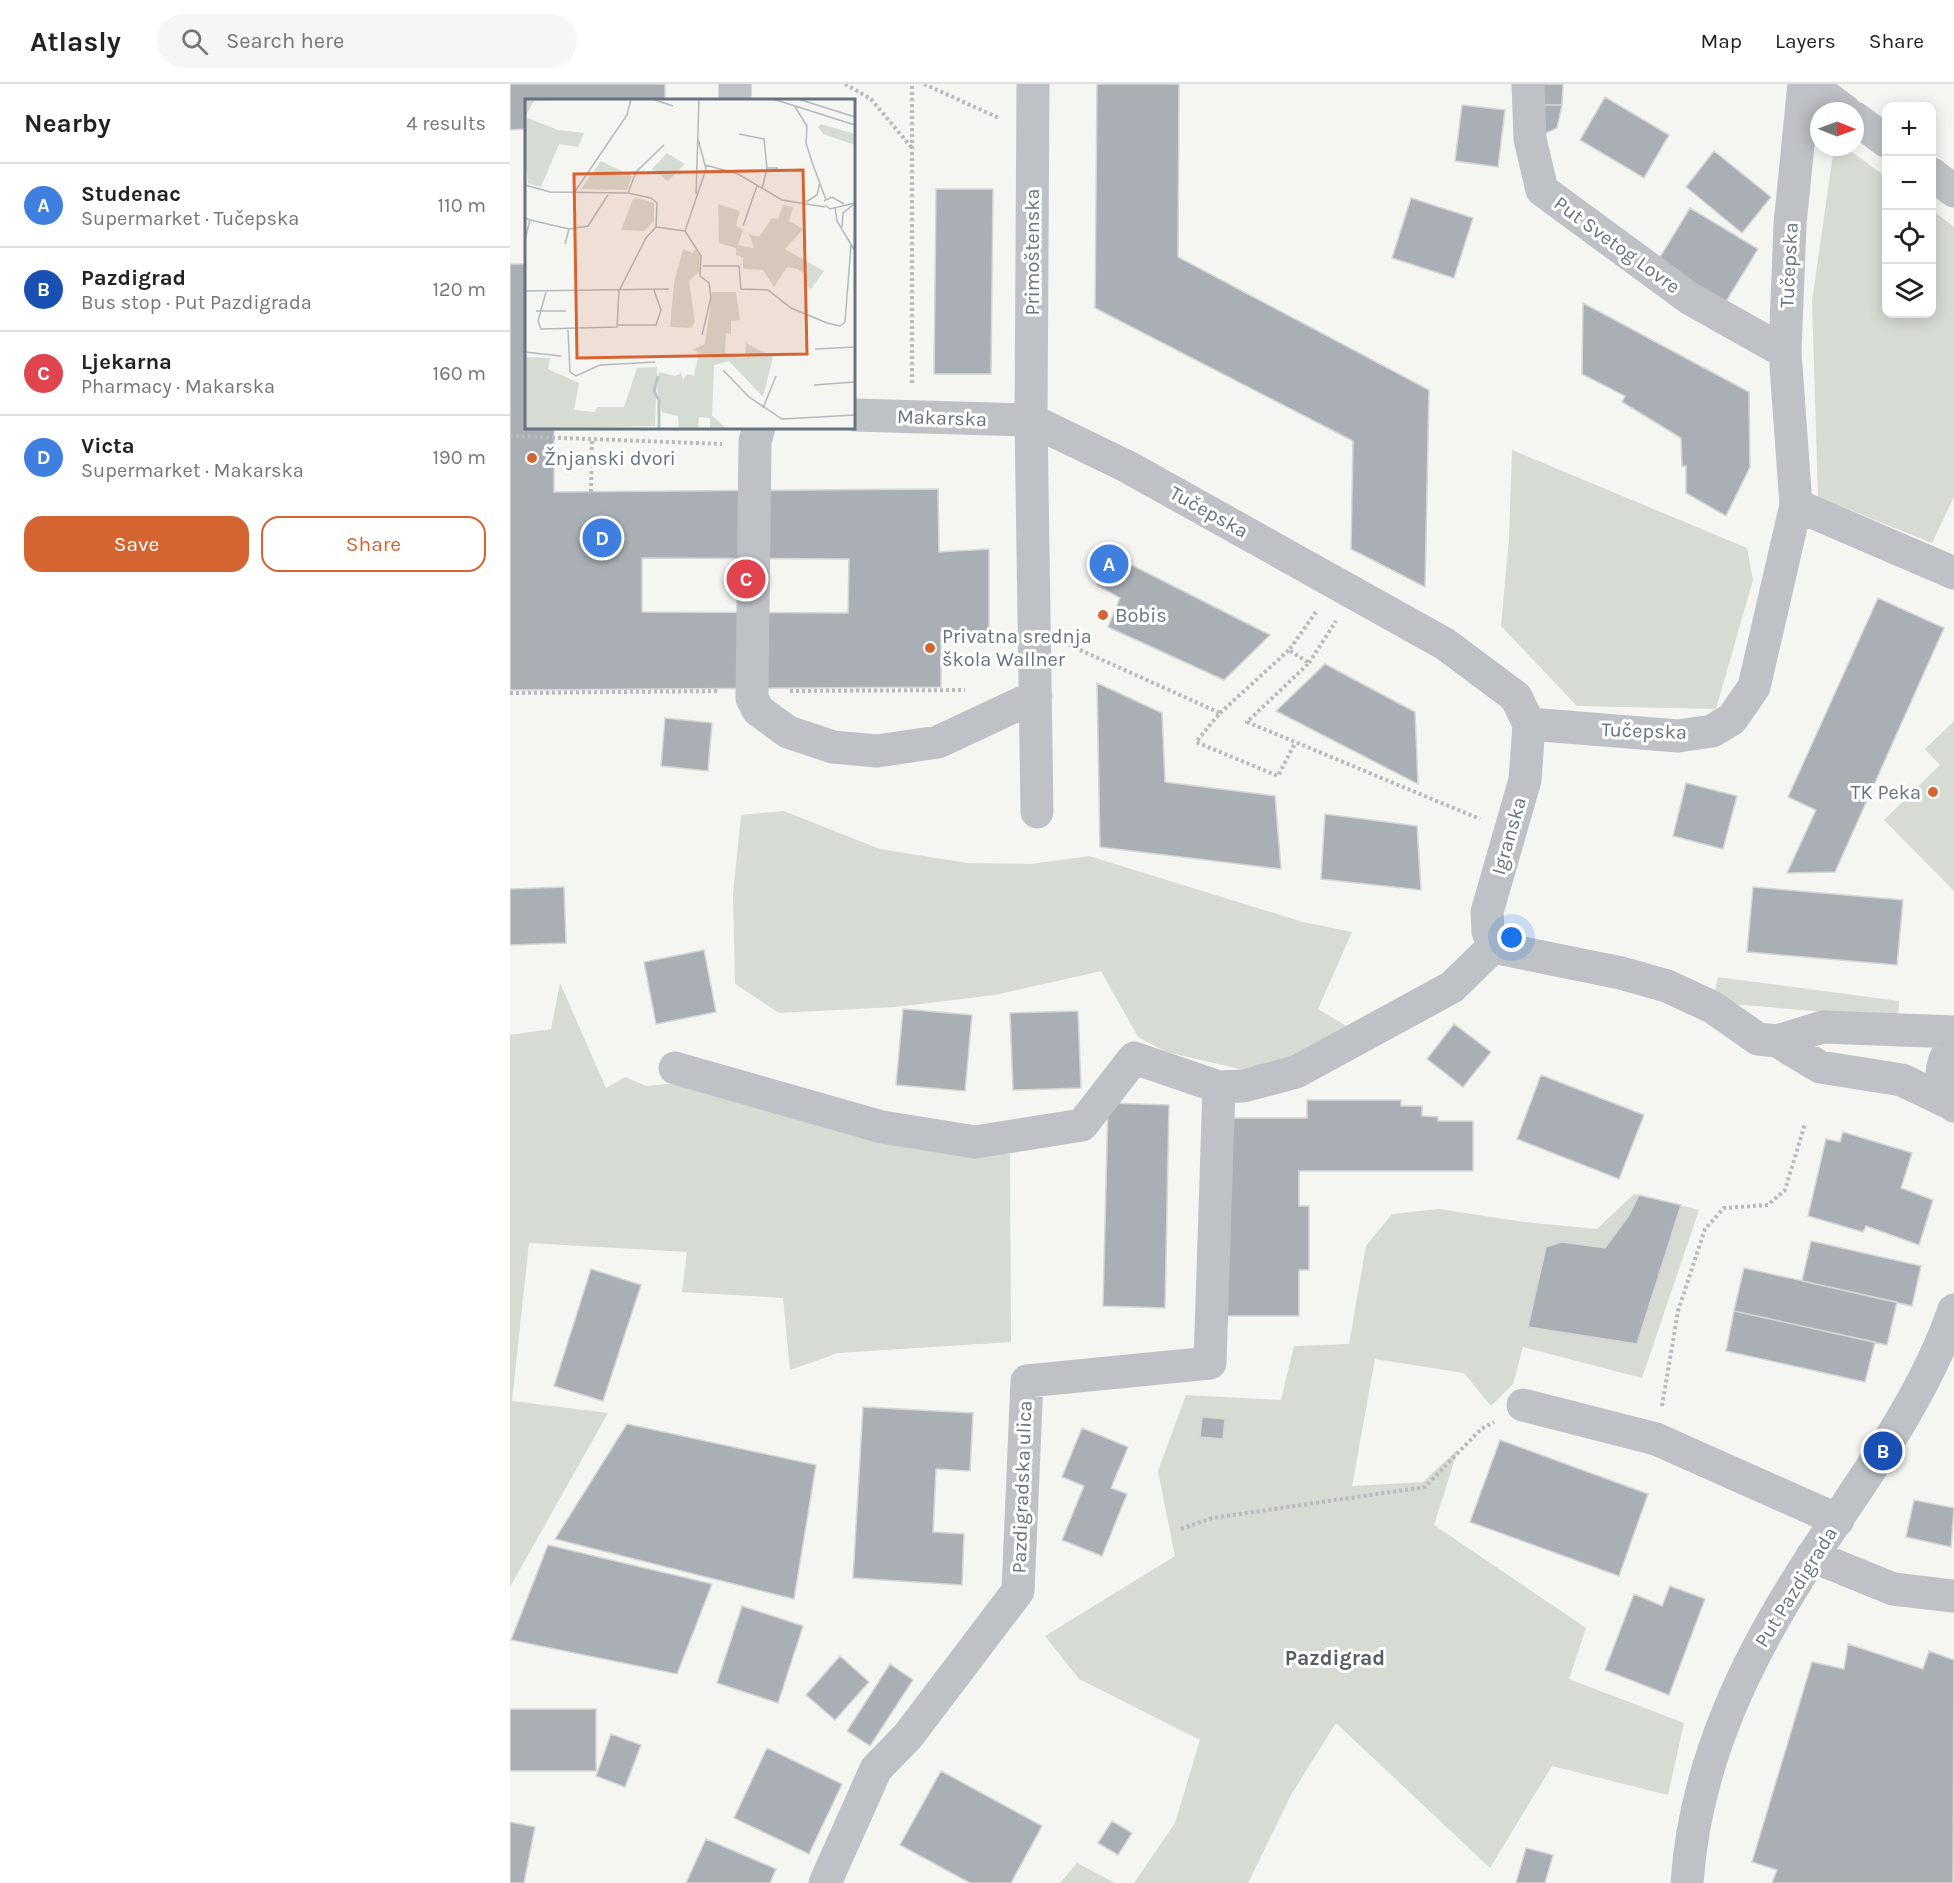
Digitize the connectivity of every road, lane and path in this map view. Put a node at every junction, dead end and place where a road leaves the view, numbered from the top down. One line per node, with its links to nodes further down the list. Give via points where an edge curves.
1 (845, 84): 11 (path, via 871,99)
2 (912, 84): 11 (path)
3 (924, 84): 9 (path)
4 (1033, 84): 9 (street, Primoštenska)
5 (1528, 84): 14 (street, Put Svetog Lovre, via 1530,139 1542,190 1689,298)
6 (1806, 84): 7 (street); 14 (street, Tučepska, via 1790,224)
7 (1832, 102)
8 (1864, 124): 10 (street)
9 (1032, 135): 17 (street, Primoštenska)
10 (1882, 137)
11 (913, 149): 16 (path)
12 (1936, 177): 13 (street)
13 (1954, 190)
14 (1785, 352): 23 (street, Tučepska)
15 (855, 415): 16 (street, Makarska)
16 (912, 417): 17 (street, Makarska)
17 (1031, 420): 25 (street, Tučepska, via 1128,466); 26 (street, Primoštenska)
18 (759, 429): 34 (street, via 755,441 752,698 758,710 788,732 833,747 877,751 938,742)
19 (510, 436): 20 (path)
20 (592, 440): 21 (path); 22 (path)
21 (722, 444)
22 (591, 492)
23 (1796, 505): 24 (street); 36 (street, Tučepska, via 1754,687 1731,719 1712,731 1678,736)
24 (1954, 573)
25 (1354, 593): 29 (path); 36 (street, Tučepska, via 1454,651 1516,697)
26 (1035, 630): 34 (street, Primoštenska); 35 (path)
27 (1303, 630): 28 (path)
28 (1289, 650): 29 (path); 35 (path)
29 (1309, 663): 37 (path, via 1247,722)
30 (940, 690): 32 (path)
31 (725, 691): 33 (path)
32 (782, 691)
33 (510, 693)
34 (1036, 696): 38 (street, Primoštenska)
35 (1220, 713): 37 (path, via 1196,742 1278,776)
36 (1529, 724): 39 (street, Igranska, via 1525,780)
37 (1295, 743): 39 (path)
38 (1037, 812)
39 (1511, 832): 40 (street, Igranska, via 1487,912)
40 (1493, 947): 42 (street, via 1667,986 1712,1007 1758,1039); 45 (street, via 1452,987 1296,1072 1243,1086)
41 (1954, 1032): 42 (street, via 1823,1027)
42 (1777, 1041): 46 (street, via 1820,1067 1902,1080)
43 (1954, 1045): 46 (street, via 1944,1059 1941,1077)
44 (675, 1068): 45 (street, via 882,1127 975,1142 1082,1125 1134,1058)
45 (1219, 1087): 56 (street, Pazdigradska ulica, via 1210,1363 1027,1381 1018,1591 908,1736 876,1769)
46 (1953, 1105)
47 (1805, 1124): 50 (path, via 1785,1190 1768,1205 1724,1208 1705,1229 1678,1311)
48 (1954, 1310): 51 (street, Put Pazdigrada, via 1932,1368 1910,1409)
49 (1523, 1405): 50 (street); 52 (path, via 1481,1429 1425,1487 1212,1518)
50 (1656, 1439): 51 (street)
51 (1838, 1520): 53 (street, Put Pazdigrada)
52 (1181, 1529)
53 (1812, 1556): 54 (street, via 1893,1589); 55 (street, Put Pazdigrada, via 1772,1622 1724,1715 1703,1786)
54 (1954, 1596)
55 (1690, 1875)
56 (825, 1883)

